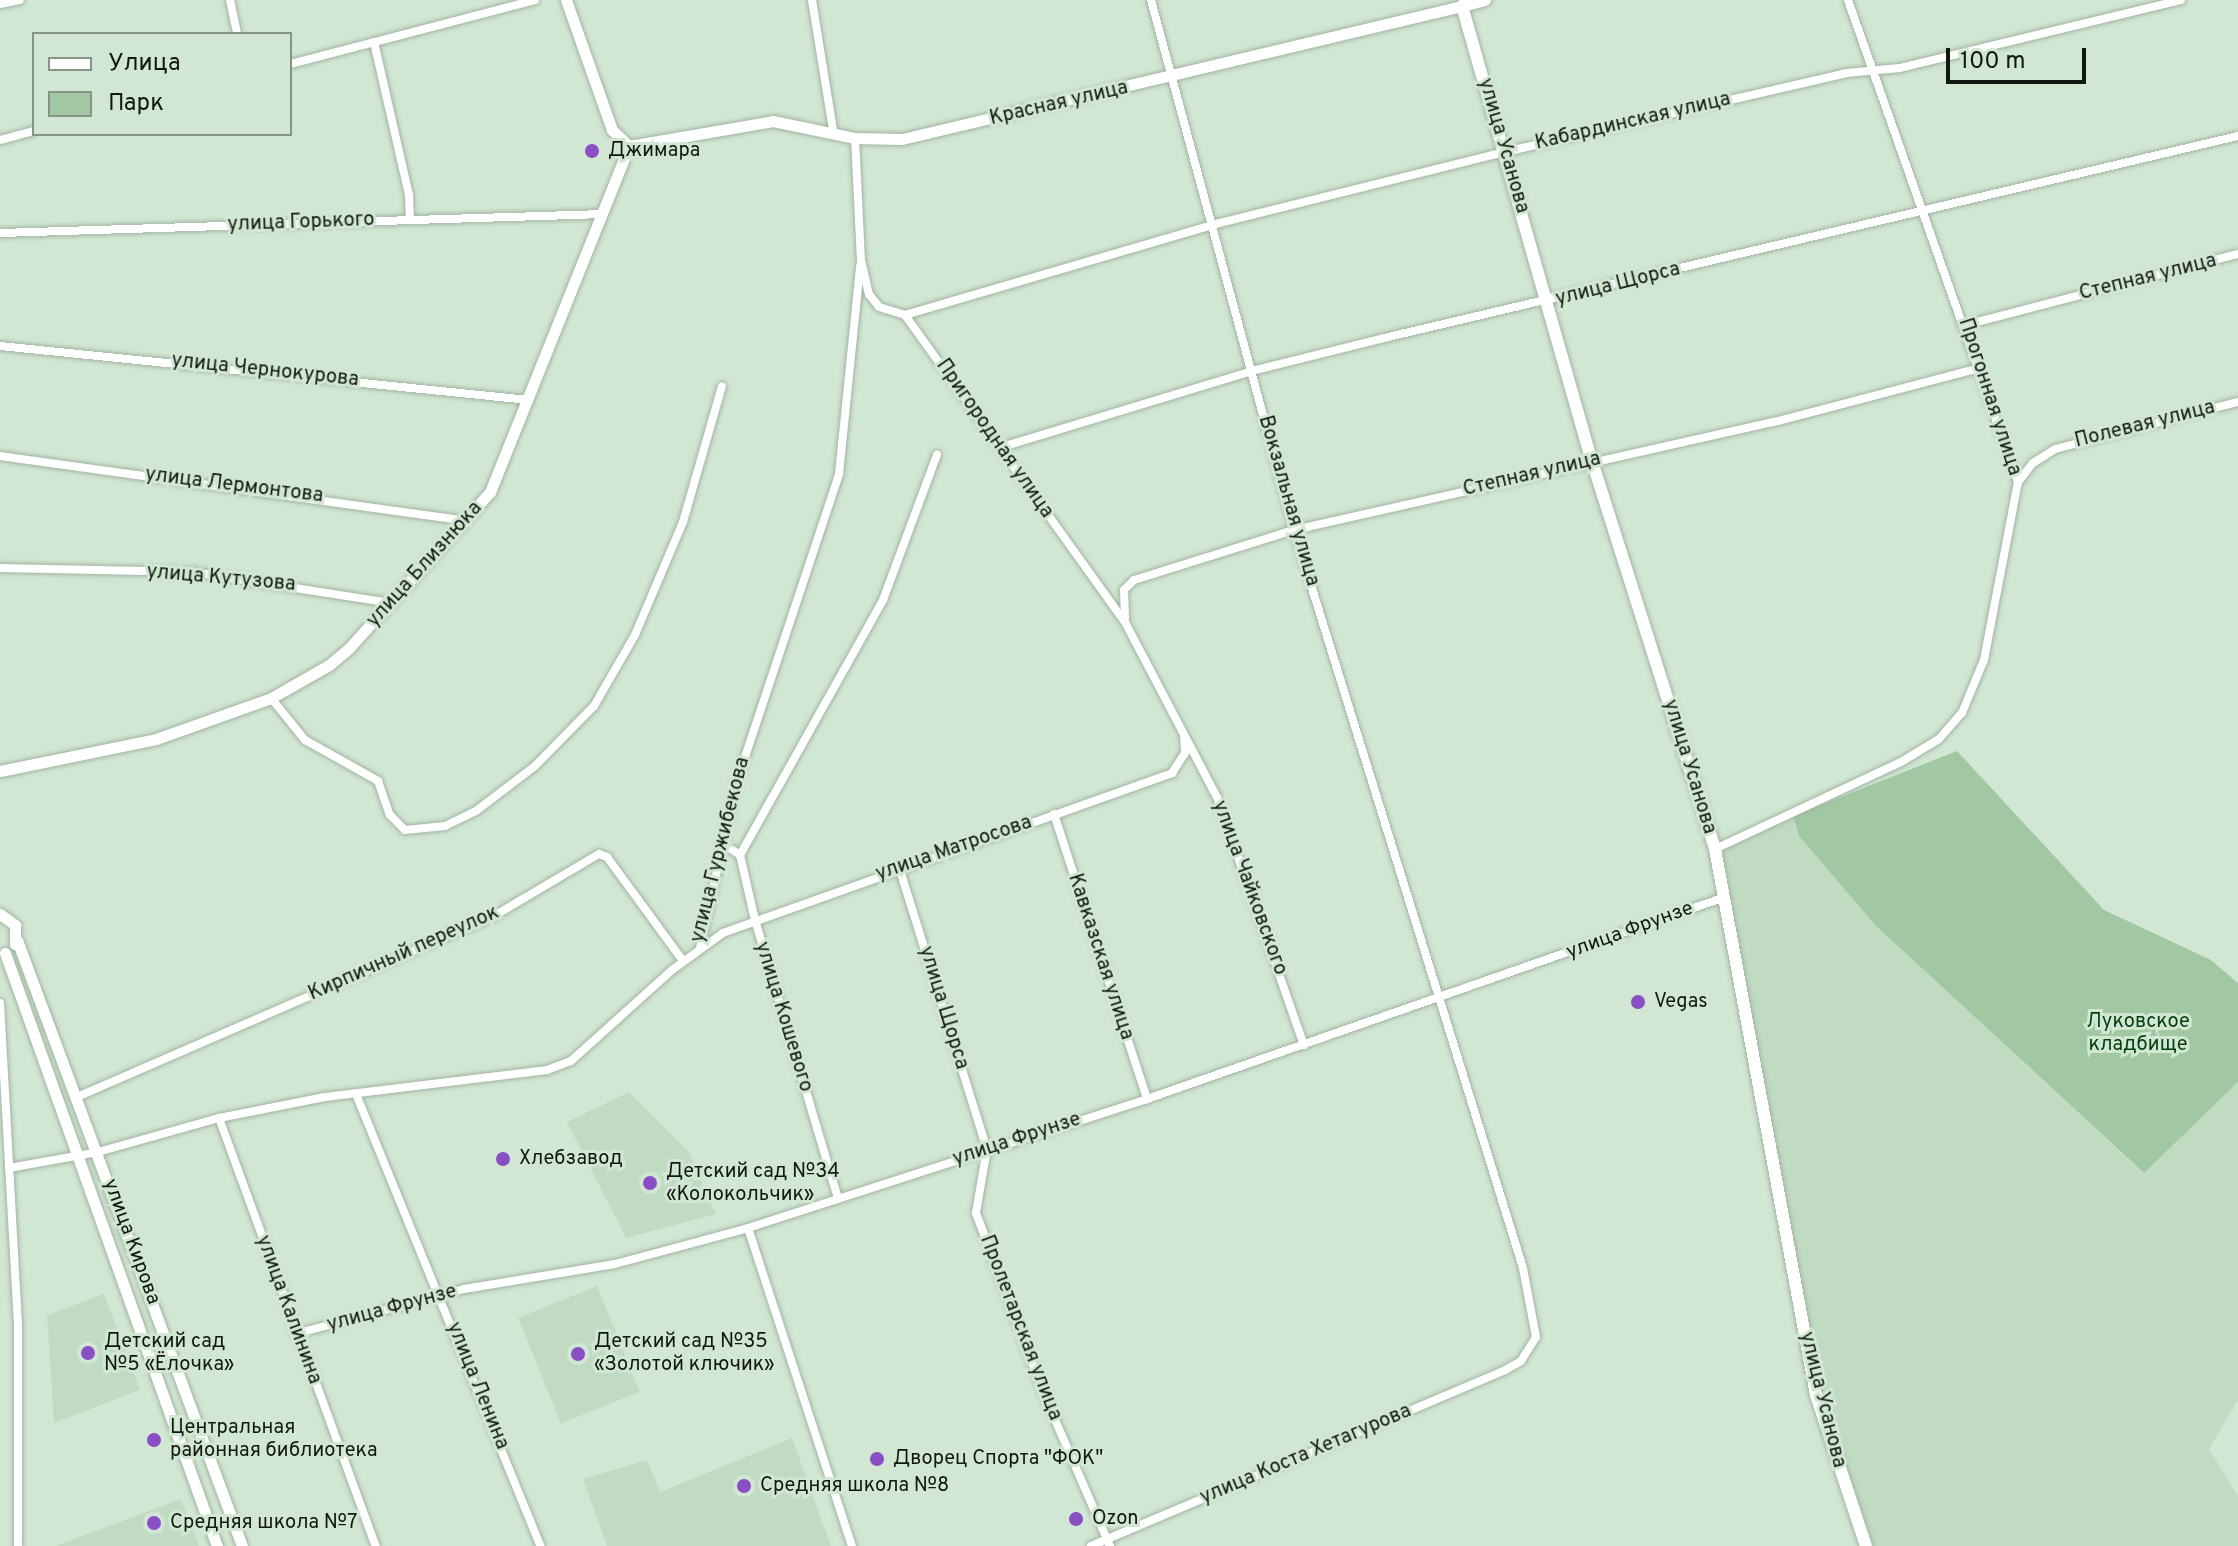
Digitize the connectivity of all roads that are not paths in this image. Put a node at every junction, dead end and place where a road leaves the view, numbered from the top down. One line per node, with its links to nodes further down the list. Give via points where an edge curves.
1 (20, 0): 11 (street)
2 (230, 0): 12 (street)
3 (535, 0): 13 (street)
4 (566, 0): 22 (street, via 612,130)
5 (812, 0): 17 (street)
6 (1151, 0): 16 (street, Вокзальная улица)
7 (1485, 0): 10 (main road, Красная улица)
8 (1848, 0): 15 (street, Прогонная улица)
9 (2181, 0): 15 (street, Кабардинская улица)
10 (1461, 3): 16 (street, Красная улица); 23 (main road, улица Усанова)
11 (0, 4)
12 (237, 32)
13 (374, 42): 14 (street); 26 (street)
14 (292, 63)
15 (1875, 70): 23 (street, Кабардинская улица); 24 (street, Прогонная улица)
16 (1173, 77): 20 (street, Красная улица, via 934,133); 27 (street, Вокзальная улица)
17 (833, 130): 20 (street, Красная улица); 22 (street, Красная улица, via 750,122)
18 (32, 132): 21 (street)
19 (2238, 136): 24 (street, улица Щорса)
20 (855, 138): 30 (street, Пригородная улица)
21 (0, 140)
22 (629, 146): 25 (street, улица Близнюка)
23 (1505, 152): 27 (street, Кабардинская улица); 31 (main road, улица Усанова)
24 (1926, 211): 31 (street, улица Щорса); 33 (street, Прогонная улица)
25 (603, 214): 26 (street, улица Горького); 38 (street, улица Близнюка)
26 (410, 219): 28 (street, улица Горького)
27 (1216, 224): 32 (street, Кабардинская улица); 36 (street, Вокзальная улица)
28 (0, 233)
29 (2238, 254): 33 (street, Степная улица)
30 (861, 260): 32 (street, Пригородная улица, via 869,294 879,307); 54 (street, улица Гуржибекова, via 839,474 762,698)
31 (1547, 302): 36 (street, улица Щорса); 43 (main road, улица Усанова)
32 (905, 315): 40 (street, Пригородная улица)
33 (1965, 325): 35 (street, Прогонная улица)
34 (0, 346): 38 (street, улица Чернокурова)
35 (1980, 368): 43 (street, Степная улица, via 1774,422); 44 (street, Прогонная улица)
36 (1252, 371): 40 (street, улица Щорса); 46 (street, Вокзальная улица)
37 (722, 386): 50 (street, via 683,522 629,647 594,706 573,729 476,811 445,826 405,830 390,815 378,781 305,740)
38 (530, 400): 45 (street, улица Близнюка, via 504,466)
39 (2238, 402): 44 (street, Полевая улица, via 2055,449 2033,463)
40 (1002, 447): 49 (street, Пригородная улица)
41 (937, 455): 56 (street, улица Гуржибекова, via 883,600)
42 (0, 456): 45 (street, улица Лермонтова, via 418,510)
43 (1592, 461): 46 (street, Степная улица); 55 (main road, улица Усанова)
44 (2018, 482): 55 (street, Прогонная улица, via 1984,660 1962,713 1939,739 1901,762)
45 (468, 521): 48 (street, улица Близнюка)
46 (1294, 530): 49 (street, Степная улица, via 1134,580 1124,590); 65 (street, Вокзальная улица)
47 (0, 568): 48 (street, улица Кутузова, via 193,572)
48 (393, 603): 50 (street, улица Близнюка, via 329,665)
49 (1126, 624): 51 (street, Пригородная улица)
50 (271, 698): 52 (street, улица Близнюка, via 156,739)
51 (1184, 736): 53 (street, улица Матросова, via 1185,753 1172,773); 67 (street, улица Чайковского, via 1217,797)
52 (0, 771)
53 (1054, 814): 57 (street, улица Матросова); 71 (street, Кавказская улица)
54 (721, 843): 56 (street); 62 (street, улица Гуржибекова)
55 (1715, 849): 58 (main road, улица Усанова)
56 (740, 855): 60 (street, улица Кошевого)
57 (899, 867): 60 (street, улица Матросова); 73 (street, улица Щорса)
58 (1725, 897): 65 (street, улица Фрунзе); 90 (main road, улица Усанова, via 1816,1395)
59 (0, 914): 61 (street, улица Кирова, via 15,925)
60 (755, 920): 62 (street, улица Матросова); 77 (street, улица Кошевого)
61 (17, 940): 63 (street, улица Кирова); 70 (street, улица Кирова)
62 (700, 948): 64 (street, улица Гуржибекова)
63 (3, 954): 75 (street, улица Кирова)
64 (683, 961): 69 (street, улица Гуржибекова, via 571,1061 515,1077); 70 (street, Кирпичный переулок, via 607,857 590,856 494,916)
65 (1436, 1000): 67 (street, улица Фрунзе); 81 (street, Вокзальная улица, via 1523,1268 1536,1337)
66 (0, 1003): 68 (street)
67 (1304, 1045): 71 (street, улица Фрунзе)
68 (2, 1081): 76 (street)
69 (356, 1094): 72 (street, улица Гуржибекова); 79 (street, улица Ленина)
70 (77, 1097): 74 (street, улица Кирова)
71 (1147, 1099): 73 (street, улица Фрунзе)
72 (219, 1118): 74 (street, улица Гуржибекова); 80 (street, улица Калинина)
73 (987, 1149): 77 (street, улица Фрунзе); 82 (street, Пролетарская улица, via 976,1213 1043,1392)
74 (98, 1152): 75 (street, улица Гуржибекова); 85 (street, улица Кирова)
75 (76, 1157): 76 (street, улица Гуржибекова); 84 (street, улица Кирова)
76 (9, 1168): 83 (street, via 18,1320)
77 (838, 1199): 78 (street, улица Фрунзе)
78 (748, 1228): 79 (street, улица Фрунзе, via 615,1264); 88 (street)
79 (442, 1296): 80 (street, улица Фрунзе); 87 (street, улица Ленина)
80 (295, 1334): 86 (street, улица Калинина)
81 (1521, 1361): 82 (street, улица Коста Хетагурова)
82 (1109, 1543): 89 (street, улица Коста Хетагурова)
83 (18, 1546)
84 (217, 1546)
85 (242, 1546)
86 (376, 1546)
87 (540, 1546)
88 (852, 1546)
89 (1091, 1546)
90 (1866, 1546)

